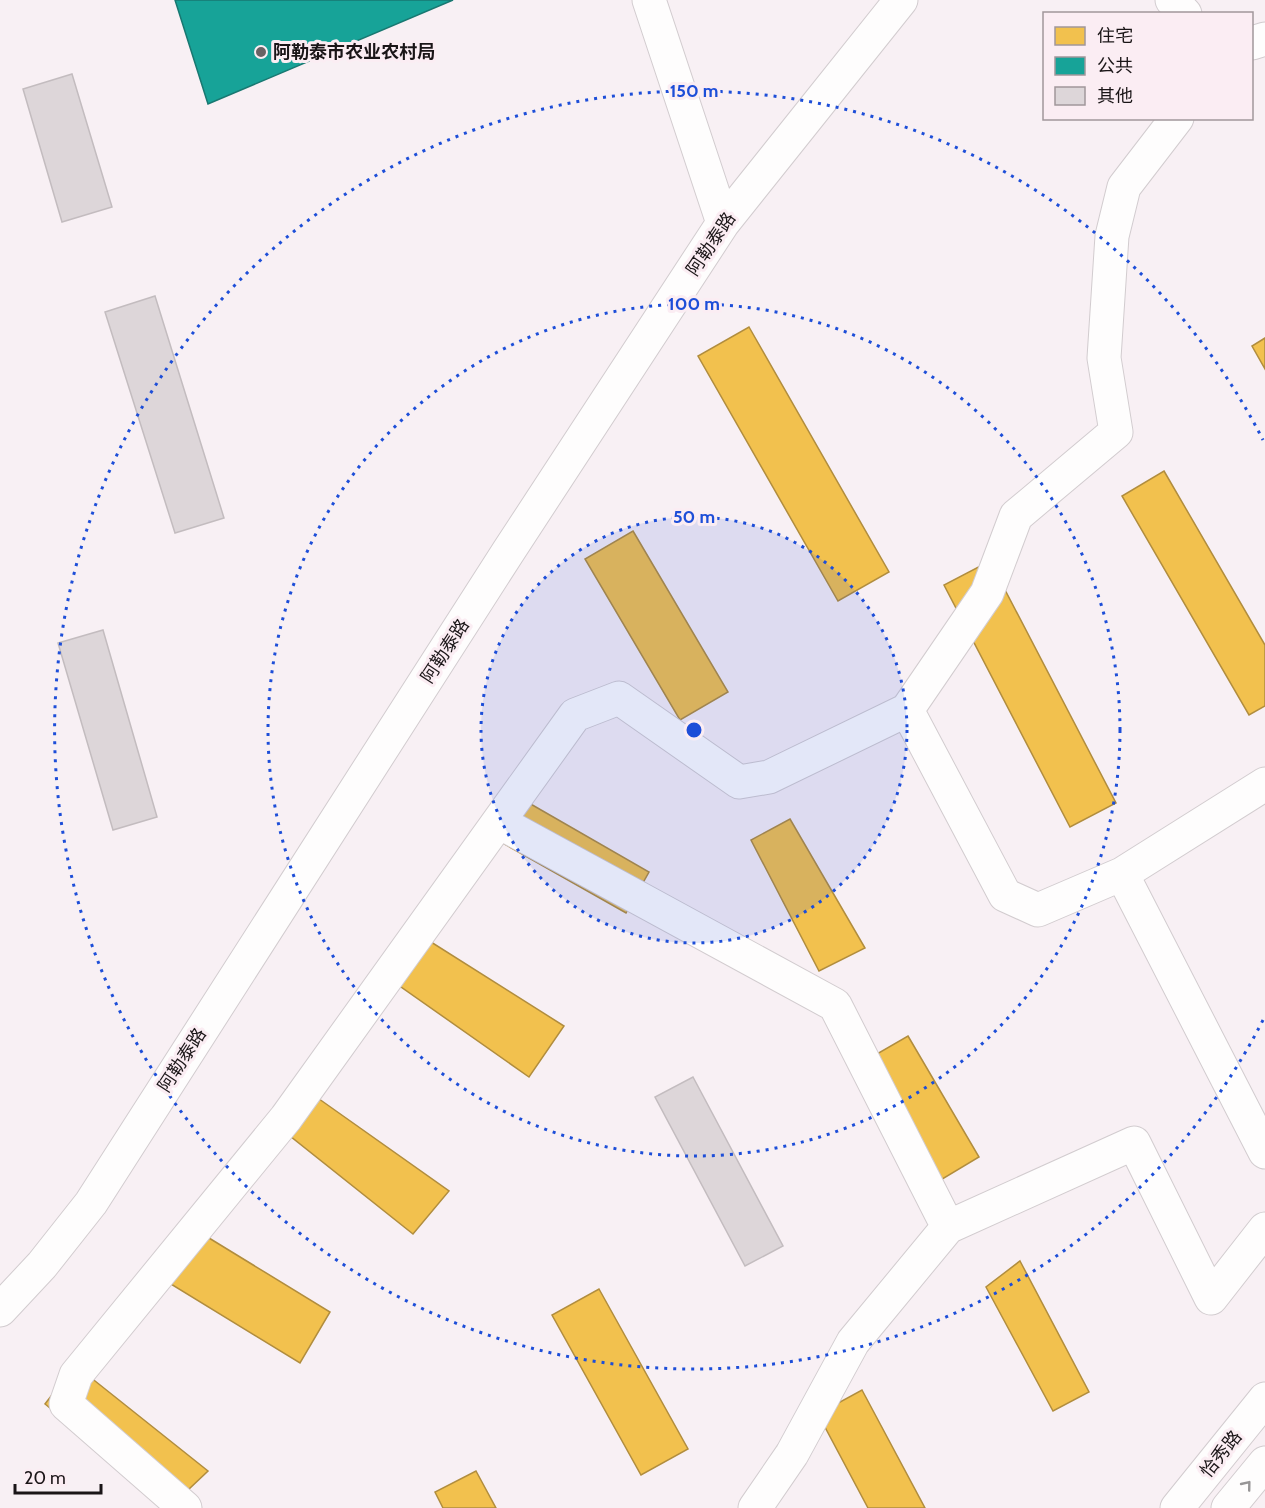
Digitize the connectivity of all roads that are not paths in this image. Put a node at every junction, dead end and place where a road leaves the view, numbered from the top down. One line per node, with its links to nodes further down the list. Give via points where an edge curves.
1 (649, 0): 6 (street)
2 (902, 0): 6 (street, 阿勒泰路)
3 (1172, 0): 4 (street)
4 (1183, 12)
5 (1175, 120): 7 (street, via 1124,187 1112,236 1104,358 1116,432 1016,516 987,593)
6 (723, 223): 14 (street, 阿勒泰路, via 91,1203)
7 (907, 710): 9 (street, via 769,777 739,782 619,698 576,715); 10 (street, via 1005,895 1038,910)
8 (1265, 784): 10 (street)
9 (499, 822): 12 (street, via 835,1005); 17 (street, via 286,1118 76,1375 66,1404)
10 (1122, 874): 11 (street)
11 (1265, 1152)
12 (948, 1227): 13 (street, via 1134,1143 1211,1298); 18 (street, via 853,1342 792,1454)
13 (1265, 1229)
14 (0, 1310)
15 (1265, 1400): 19 (street, 恰秀路)
16 (1265, 1463): 20 (street, one-way to 16)
17 (186, 1508)
18 (755, 1508)
19 (1177, 1508)
20 (1228, 1508)

